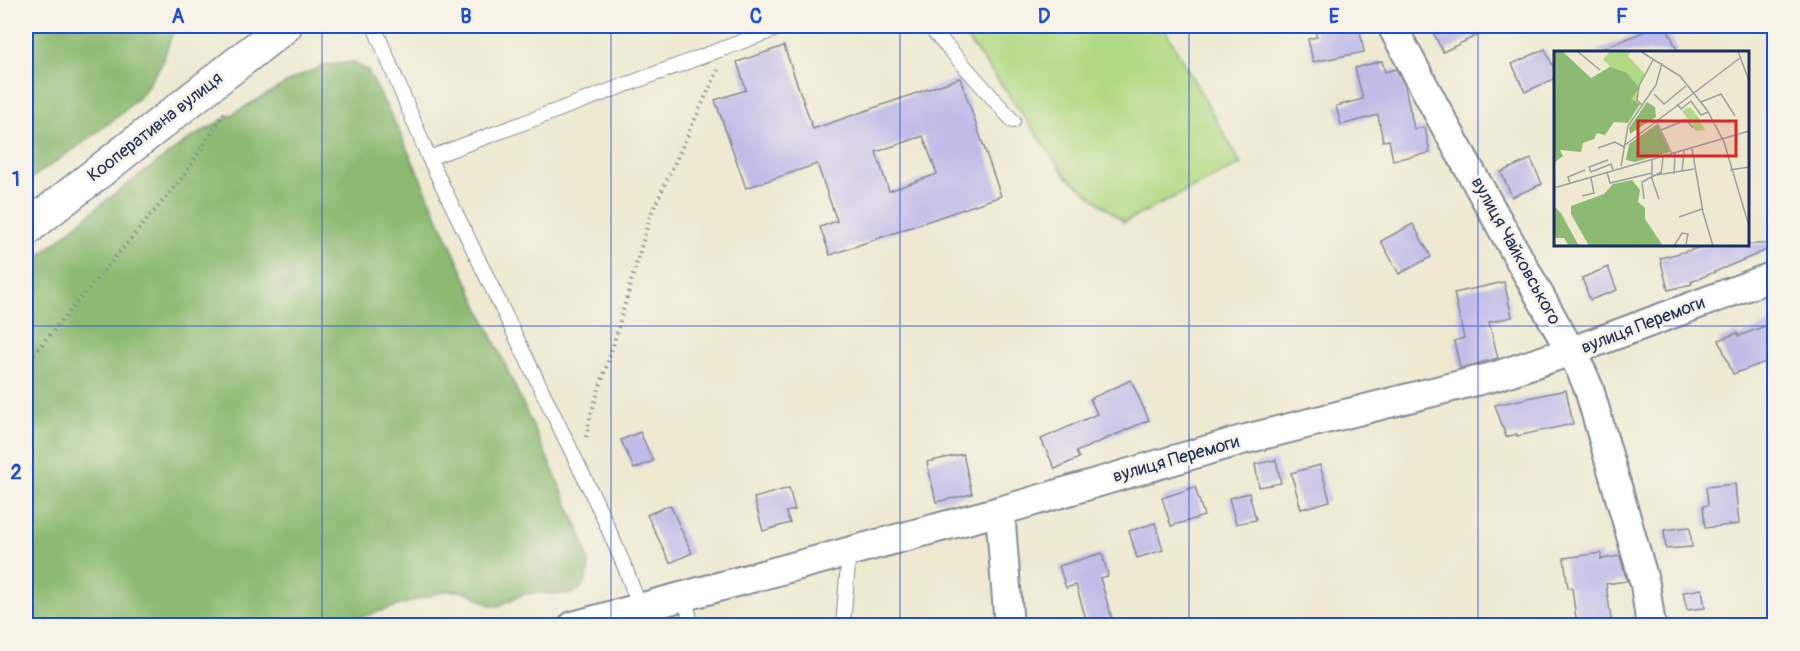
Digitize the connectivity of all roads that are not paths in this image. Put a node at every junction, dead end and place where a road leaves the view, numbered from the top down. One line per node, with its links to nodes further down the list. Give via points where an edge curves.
1 (285, 26): 8 (street, Кооперативна вулиця)
2 (374, 26): 7 (lane)
3 (784, 26): 7 (lane)
4 (929, 26): 6 (lane)
5 (1392, 26): 10 (street, вулиця Чайковського)
6 (1013, 121)
7 (429, 158): 14 (lane, via 579,467)
8 (26, 229)
9 (1774, 276): 10 (street, вулиця Перемоги)
10 (1572, 351): 11 (street, вулиця Перемоги, via 1496,376 1242,440); 19 (street, вулиця Чайковського, via 1590,389 1645,584)
11 (1000, 511): 12 (street, вулиця Перемоги); 18 (street)
12 (849, 551): 13 (street, вулиця Перемоги); 17 (lane)
13 (684, 596): 14 (street, вулиця Перемоги); 16 (lane)
14 (640, 608): 15 (street, вулиця Перемоги)
15 (573, 626)
16 (692, 626)
17 (843, 626)
18 (1009, 626)
19 (1651, 626)

